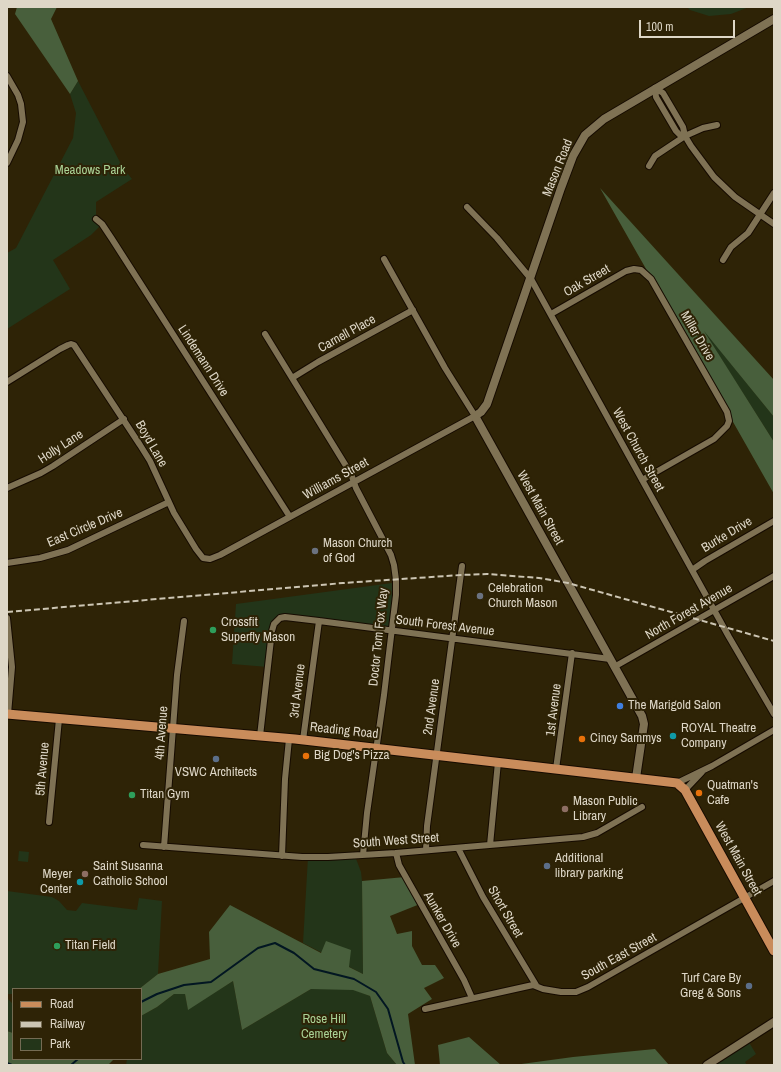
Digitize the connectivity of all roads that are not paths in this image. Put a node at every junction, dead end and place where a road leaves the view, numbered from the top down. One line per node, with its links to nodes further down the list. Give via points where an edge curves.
1 (774, 19): 3 (main road, Mason Road)
2 (7, 76): 6 (street, via 23,113 18,140)
3 (655, 88): 5 (street, via 663,94 683,127); 16 (main road, Mason Road, via 604,119 580,143 561,188)
4 (717, 125): 5 (street)
5 (685, 136): 7 (street, via 655,156); 10 (street, via 714,177 735,197)
6 (7, 163)
7 (649, 166)
8 (774, 193): 10 (street)
9 (468, 207): 16 (street, West Church Street)
10 (760, 215): 12 (street); 14 (street, via 748,233 731,247)
11 (96, 219): 28 (street, Lindemann Drive, via 112,239)
12 (774, 224)
13 (384, 259): 17 (street, West Main Street)
14 (722, 260)
15 (636, 269): 18 (street, Oak Street, via 626,271); 24 (street, Miller Drive, via 645,272 651,279 727,412 729,421 725,430 714,439)
16 (531, 279): 18 (street, West Church Street); 22 (main road, Mason Road, via 487,404)
17 (413, 310): 20 (street, Carnell Place); 22 (street, West Main Street)
18 (550, 314): 24 (street, West Church Street)
19 (265, 334): 20 (street, Doctor Tom Fox Way)
20 (292, 378): 25 (street, Doctor Tom Fox Way)
21 (7, 382): 23 (street, Boyd Lane, via 71,344 76,347)
22 (475, 416): 25 (street, Williams Street); 42 (main road, West Main Street)
23 (124, 419): 26 (street, Holly Lane, via 47,470); 27 (street, Boyd Lane, via 150,461)
24 (642, 480): 33 (street, West Church Street)
25 (354, 482): 28 (street, Williams Street); 39 (street, Doctor Tom Fox Way, via 394,565 396,586)
26 (7, 488)
27 (169, 502): 30 (street, Boyd Lane, via 196,549); 31 (street, East Circle Drive, via 68,550)
28 (290, 517): 30 (street, Williams Street)
29 (774, 520): 33 (street, Burke Drive)
30 (206, 560)
31 (7, 563)
32 (462, 566): 40 (street, 2nd Avenue)
33 (692, 570): 35 (street, West Church Street)
34 (774, 576): 35 (street, North Forest Avenue)
35 (714, 610): 43 (street, North Forest Avenue); 45 (street, West Church Street)
36 (7, 618): 44 (street, via 12,667)
37 (184, 621): 47 (street, 4th Avenue)
38 (319, 621): 39 (street, South Forest Avenue); 49 (street, South Forest Avenue, via 284,617 274,624); 51 (street, 3rd Avenue)
39 (392, 630): 40 (street, South Forest Avenue); 52 (street, Doctor Tom Fox Way)
40 (453, 638): 41 (street, South Forest Avenue); 53 (street, 2nd Avenue)
41 (572, 653): 42 (street, South Forest Avenue); 55 (street, 1st Avenue)
42 (610, 659): 43 (main road, West Main Street)
43 (614, 667): 57 (main road, West Main Street, via 644,724)
44 (8, 714): 46 (main road, Reading Road)
45 (774, 714)
46 (58, 719): 47 (main road, Reading Road); 61 (street, 5th Avenue)
47 (173, 728): 49 (main road, Reading Road); 64 (street, 4th Avenue)
48 (774, 730): 56 (street)
49 (260, 736): 50 (main road, Reading Road)
50 (289, 739): 51 (main road, Reading Road); 69 (street)
51 (303, 740): 52 (main road, Reading Road)
52 (376, 748): 53 (main road, Reading Road); 68 (street, Doctor Tom Fox Way)
53 (437, 755): 54 (main road, Reading Road); 66 (street, 2nd Avenue)
54 (498, 762): 55 (main road, Reading Road); 63 (street)
55 (556, 769): 57 (main road, Reading Road)
56 (704, 770): 58 (street); 59 (street)
57 (636, 778): 58 (main road, Reading Road)
58 (677, 783): 59 (main road, West Main Street)
59 (685, 790): 71 (main road, West Main Street)
60 (642, 807): 63 (street, South West Street, via 587,837)
61 (49, 822)
62 (143, 845): 64 (street, South West Street)
63 (490, 845): 65 (street, South West Street)
64 (164, 847): 69 (street, South West Street)
65 (458, 848): 66 (street, South West Street); 73 (street, Short Street)
66 (426, 850): 67 (street, South West Street)
67 (396, 853): 68 (street, South West Street); 74 (street, Aunker Drive, via 399,865)
68 (363, 855): 69 (street, South West Street)
69 (282, 856)
70 (774, 881): 71 (street, South East Street)
71 (745, 898): 72 (main road, West Main Street); 73 (street, South East Street, via 585,989 562,992 542,989)
72 (774, 951)
73 (536, 985): 74 (street, South East Street)
74 (472, 998): 75 (street, South East Street)
75 (425, 1009)
76 (774, 1022): 77 (main road)
77 (707, 1065)

